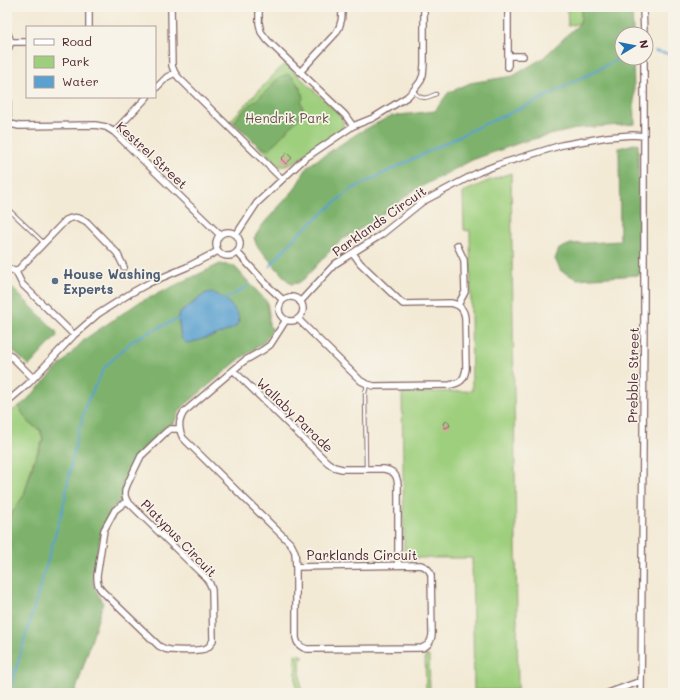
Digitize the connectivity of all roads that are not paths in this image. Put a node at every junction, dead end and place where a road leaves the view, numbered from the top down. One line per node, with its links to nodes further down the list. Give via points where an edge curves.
1 (89, 7): 8 (street)
2 (172, 7): 18 (street, via 172,66)
3 (259, 7): 17 (street, via 261,32)
4 (342, 7): 17 (street, via 342,18 336,33)
5 (424, 7): 20 (street, via 424,70 420,82)
6 (508, 7): 13 (street)
7 (643, 7): 9 (street)
8 (89, 26)
9 (644, 26)
10 (7, 31): 11 (street)
11 (11, 42): 12 (street); 23 (street, via 7,52)
12 (26, 42)
13 (508, 56): 14 (street); 16 (street)
14 (523, 56)
15 (644, 66): 26 (street, Prebble Street)
16 (508, 67)
17 (300, 72): 24 (street)
18 (175, 73): 19 (street); 27 (street)
19 (156, 88)
20 (413, 91): 21 (lane, via 422,98); 24 (street, via 373,118)
21 (436, 94)
22 (146, 98): 25 (street)
23 (7, 123): 25 (street, Kestrel Street, via 19,126 95,125)
24 (354, 126): 27 (street, via 304,158)
25 (114, 132): 29 (street, Kestrel Street)
26 (644, 136): 35 (street, Parklands Circuit, via 607,137 562,145 497,165 422,202 381,235); 55 (street, Prebble Street)
27 (282, 179): 30 (street, via 257,203)
28 (7, 208): 31 (lane)
29 (220, 235): 30 (street, via 230,232); 33 (street, via 216,244)
30 (236, 235): 34 (street, via 240,240)
31 (44, 243): 36 (street, via 66,220 81,218 117,253); 38 (street)
32 (457, 245): 41 (street, via 464,260 465,292)
33 (218, 250): 34 (street, via 229,256); 44 (street, via 131,293 98,314)
34 (237, 252): 39 (street)
35 (353, 253): 40 (street, Parklands Circuit, via 335,264); 41 (street, via 360,263 403,304)
36 (124, 267)
37 (7, 269): 38 (street)
38 (16, 272): 44 (street, via 22,284)
39 (283, 300): 40 (street, via 294,298); 43 (street, via 279,311)
40 (300, 302): 42 (street, via 302,312)
41 (458, 305): 48 (street, via 465,314 466,369 465,376 460,382 450,386)
42 (298, 319): 43 (street); 48 (street)
43 (286, 320): 46 (street, via 270,345 244,361)
44 (74, 335): 47 (street)
45 (7, 352): 47 (street)
46 (234, 371): 50 (street, via 184,412); 51 (street, Wallaby Parade, via 327,462 342,469)
47 (33, 378): 49 (street)
48 (367, 384): 51 (lane)
49 (7, 402)
50 (179, 429): 52 (street, Platypus Circuit, via 167,431 141,456 126,486); 54 (street, Parklands Circuit, via 183,438 291,544 295,552)
51 (366, 469): 53 (street, Wallaby Parade, via 384,469 396,475)
52 (127, 501): 52 (street, Platypus Circuit, via 115,510 104,530 97,576 98,587 159,646 170,650 207,648 213,640 210,584)
53 (398, 565): 54 (street, Parklands Circuit); 54 (street, Parklands Circuit, via 420,565 431,572 431,639 430,643 422,648 300,647 296,638)
54 (296, 566)
55 (641, 681): 56 (street); 57 (street, Prebble Street)
56 (608, 693)
57 (640, 693)

